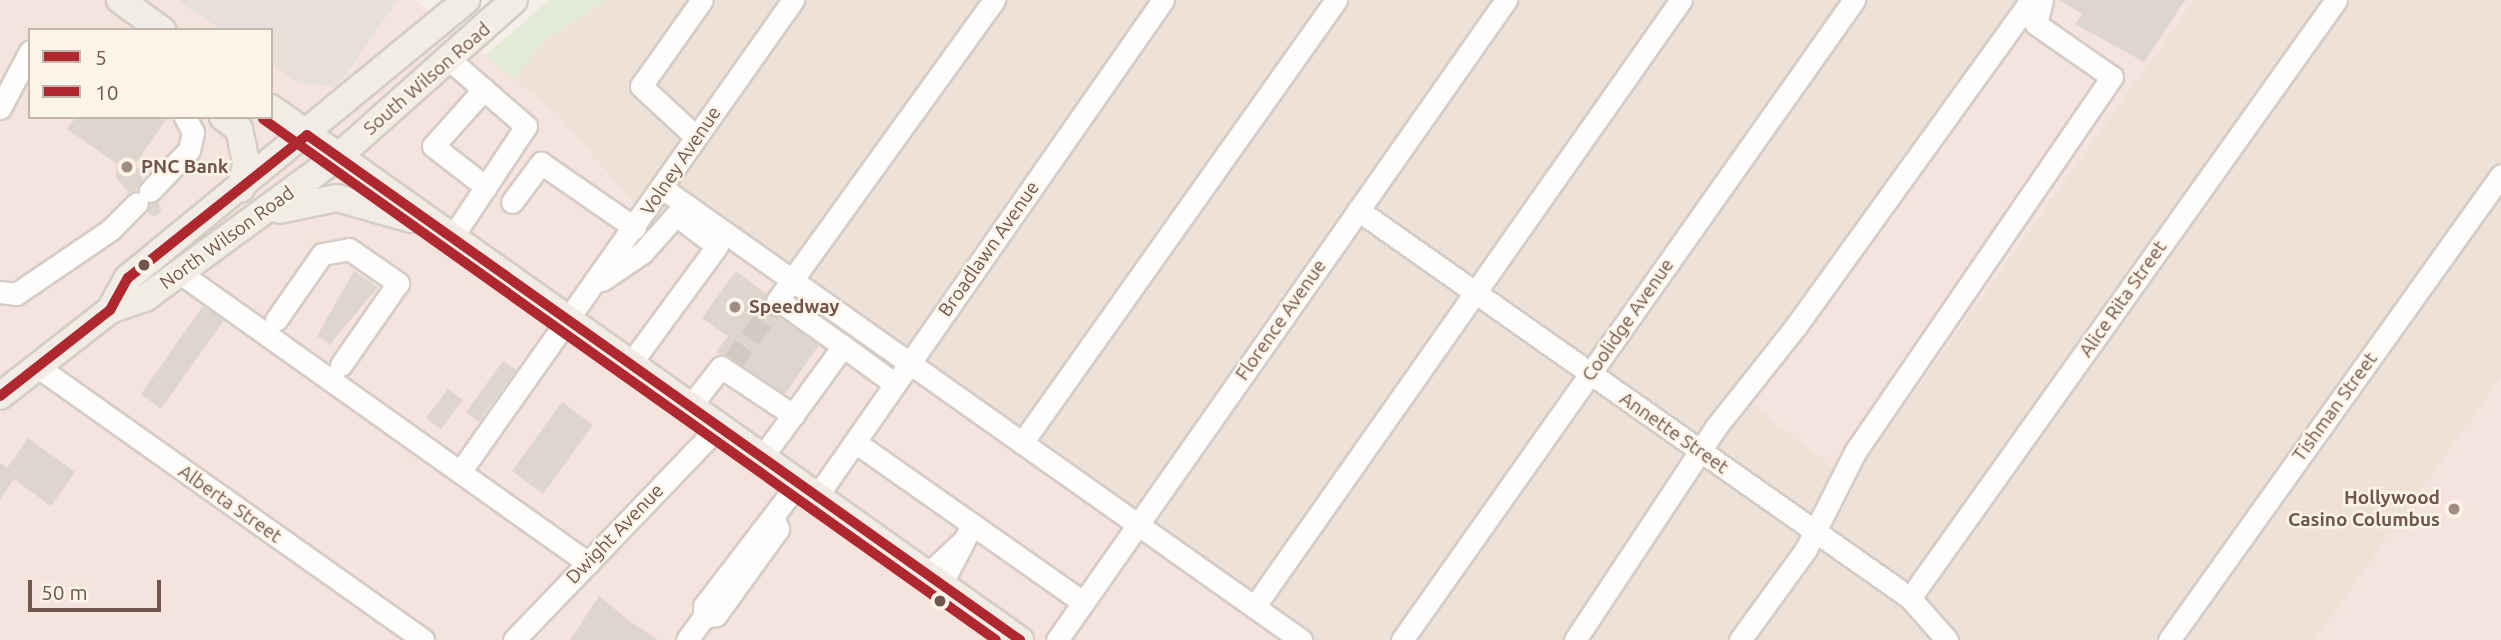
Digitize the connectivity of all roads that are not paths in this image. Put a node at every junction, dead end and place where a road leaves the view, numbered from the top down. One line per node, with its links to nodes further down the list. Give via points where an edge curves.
1 (110, 0): 16 (main road)
2 (120, 0): 17 (main road)
3 (467, 0): 25 (main road, South Wilson Road)
4 (514, 0): 19 (main road, South Wilson Road)
5 (702, 0): 26 (street, via 641,86)
6 (793, 0): 26 (street, Volney Avenue)
7 (994, 0): 38 (street)
8 (1163, 0): 46 (street, Broadlawn Avenue)
9 (1336, 0): 57 (street)
10 (1506, 0): 33 (street, Florence Avenue)
11 (1681, 0): 41 (street)
12 (1854, 0): 50 (street, Coolidge Avenue)
13 (2031, 0): 58 (street)
14 (2042, 0): 63 (street, via 2036,24 2112,77 1855,452)
15 (2336, 0): 67 (street, Alice Rita Street)
16 (126, 28)
17 (159, 28)
18 (28, 55): 21 (street)
19 (451, 61): 20 (street); 27 (main road, South Wilson Road)
20 (484, 89): 29 (street, via 526,126); 29 (street, via 433,146)
21 (0, 108)
22 (273, 110): 25 (main road)
23 (186, 119): 40 (street, via 193,132 189,150 110,230 16,294)
24 (226, 119): 31 (main road, via 239,129 246,163)
25 (307, 135): 27 (main road); 31 (main road, North Wilson Road)
26 (696, 137): 30 (street, Volney Avenue)
27 (339, 156): 35 (main road); 36 (main road, North Wilson Road)
28 (2501, 175): 80 (street, Tishman Street)
29 (486, 187): 35 (street)
30 (662, 188): 34 (street, Volney Avenue); 38 (street)
31 (241, 189): 42 (main road, North Wilson Road, via 128,278)
32 (512, 202): 34 (street, via 541,163)
33 (1358, 211): 41 (street, Annette Street); 62 (street, Florence Avenue)
34 (635, 228): 39 (street, Volney Avenue)
35 (443, 233): 36 (main road, via 360,201 316,198 281,209); 44 (main road)
36 (226, 239): 37 (main road, North Wilson Road)
37 (180, 273): 42 (main road, North Wilson Road, via 145,298); 60 (street)
38 (792, 281): 45 (street, via 778,300); 46 (street)
39 (596, 284): 44 (street, Volney Avenue); 48 (street, via 642,253 676,215 715,239 705,264)
40 (0, 292)
41 (1475, 292): 50 (street, Annette Street); 69 (street)
42 (110, 310): 49 (main road, North Wilson Road)
43 (276, 320): 47 (street, via 322,254 349,249 398,283)
44 (568, 323): 48 (main road); 60 (street, Volney Avenue)
45 (842, 346): 51 (street); 54 (street)
46 (909, 364): 51 (street, Broadlawn Avenue); 57 (street)
47 (341, 365)
48 (629, 366): 53 (main road)
49 (38, 367): 52 (main road, North Wilson Road); 70 (street, Alberta Street)
50 (1590, 373): 58 (street, Annette Street); 76 (street, Coolidge Avenue)
51 (895, 384): 56 (street, Broadlawn Avenue)
52 (0, 396)
53 (688, 409): 54 (street, via 715,372 730,366); 55 (main road)
54 (793, 415): 59 (street)
55 (716, 429): 59 (main road); 65 (street, Dwight Avenue)
56 (855, 442): 61 (street, Broadlawn Avenue); 64 (street)
57 (1023, 443): 62 (street)
58 (1700, 451): 63 (street, Annette Street); 77 (street, via 1693,471)
59 (760, 460): 61 (main road)
60 (460, 472): 65 (street)
61 (806, 492): 66 (main road); 72 (street, Broadlawn Avenue, via 774,519 778,529 716,615 704,617)
62 (1138, 524): 68 (street, Florence Avenue); 69 (street)
63 (1813, 531): 67 (street, Annette Street); 78 (street)
64 (967, 534): 66 (street, via 961,556); 68 (street)
65 (587, 563): 71 (street, Dwight Avenue)
66 (934, 580): 73 (main road)
67 (1910, 598): 79 (street, Annette Street)
68 (1083, 603): 74 (street, Florence Avenue)
69 (1254, 607): 75 (street)
70 (423, 640)
71 (514, 640)
72 (687, 640)
73 (1020, 640)
74 (1056, 640)
75 (1301, 640)
76 (1402, 640)
77 (1575, 640)
78 (1740, 640)
79 (1947, 640)
80 (2169, 640)

